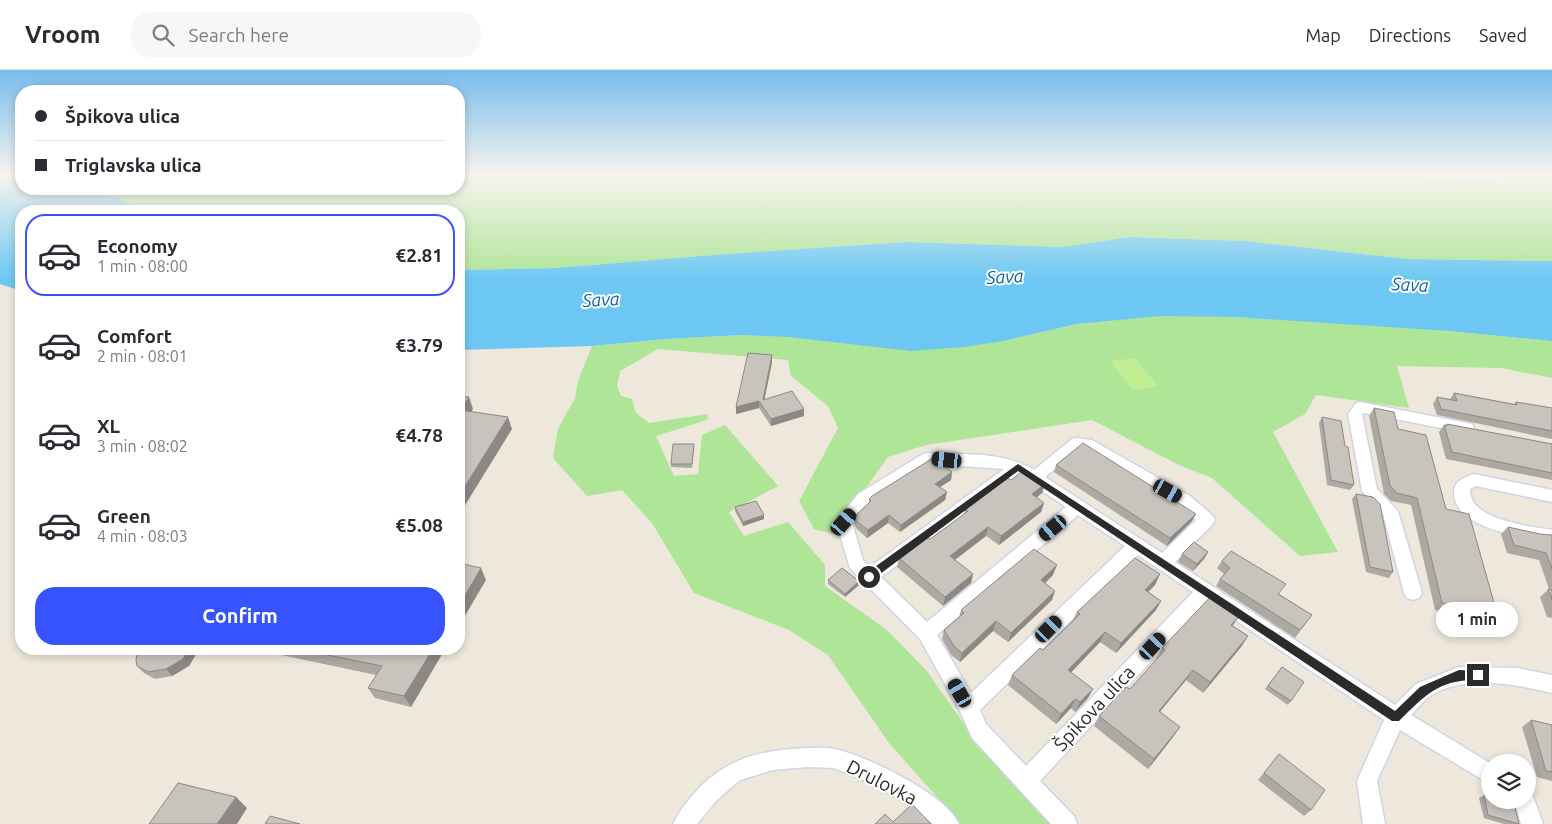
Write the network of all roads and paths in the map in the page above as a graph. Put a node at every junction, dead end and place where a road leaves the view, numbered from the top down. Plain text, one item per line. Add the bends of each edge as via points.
1 (1485, 431) edge
2 (1018, 467) junction
3 (1034, 478) junction
4 (1552, 496) edge
5 (1077, 508) junction
6 (1552, 536) edge
7 (1136, 546) junction
8 (1162, 564) junction
9 (869, 577) junction
10 (1204, 592) junction
11 (1413, 593) dead end
12 (926, 633) junction
13 (1552, 684) edge
14 (968, 708) junction
15 (1396, 717) junction
16 (1481, 769) edge
17 (1025, 782) junction
18 (1528, 809) edge
19 (684, 824) edge
20 (948, 824) edge
21 (1066, 824) edge
22 (1374, 824) edge
23 (1532, 824) edge

1 - 11 street via 1360,407 1355,414 1370,491 1390,511
2 - 3 street
2 - 9 street
2 - 9 street via 928,458 864,498 844,522 856,563
3 - 5 street
3 - 8 street via 1077,443 1087,444 1184,500 1207,520
4 - 6 street via 1474,480 1462,486 1462,497 1471,512 1491,523
5 - 7 street
5 - 12 street
7 - 8 street
7 - 14 street
8 - 10 street
9 - 12 street
10 - 15 street
10 - 17 street, Špikova ulica
12 - 14 street
13 - 15 street via 1518,676 1459,675 1423,690
14 - 17 street via 979,731
15 - 16 street
15 - 22 street via 1367,781
17 - 21 street
18 - 23 street
19 - 20 street, Drulovka via 709,791 741,769 786,758 830,758 873,774 910,793

